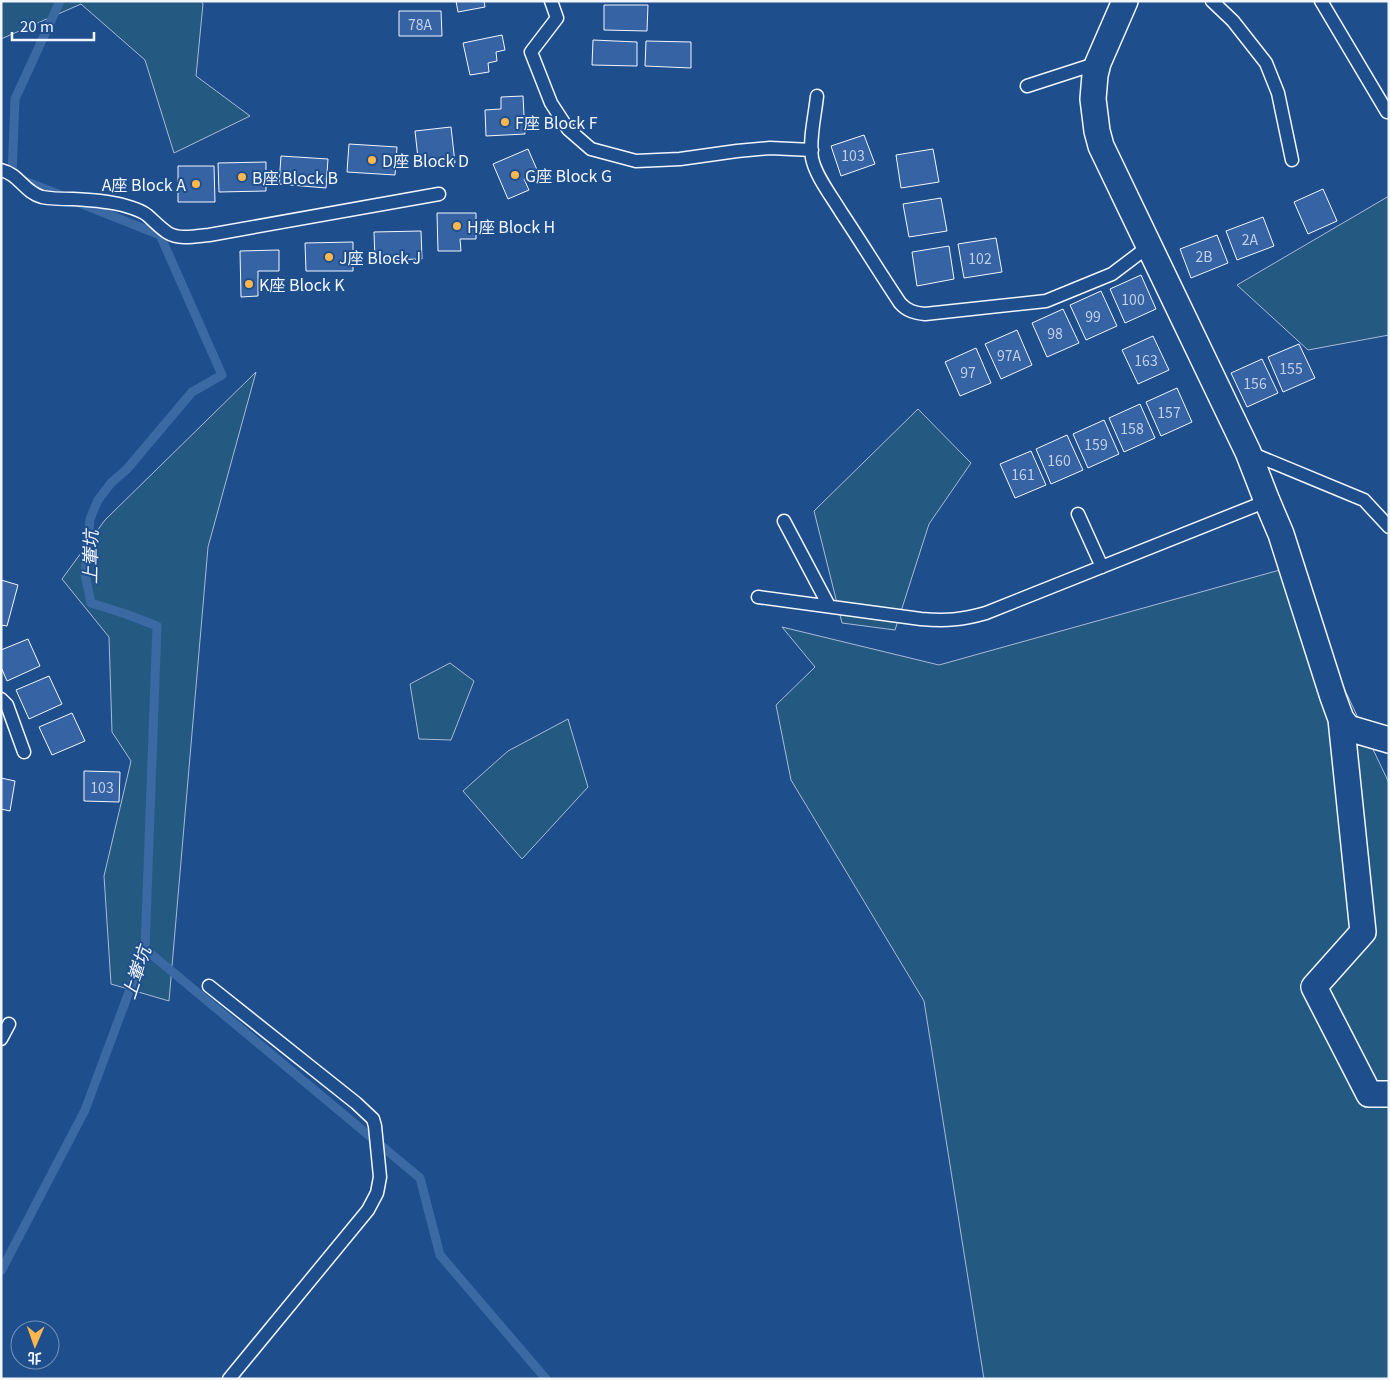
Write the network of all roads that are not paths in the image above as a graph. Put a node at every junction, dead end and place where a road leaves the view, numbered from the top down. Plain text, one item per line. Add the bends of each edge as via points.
1 (551, 1) edge
2 (1125, 1) edge
3 (1212, 1) edge
4 (1321, 1) edge
5 (1098, 63) junction
6 (1027, 86) dead end
7 (817, 96) dead end
8 (1387, 112) dead end
9 (812, 150) junction
10 (1292, 160) dead end
11 (1, 170) edge
12 (439, 194) dead end
13 (1149, 246) junction
14 (1248, 452) junction
15 (1267, 501) junction
16 (1078, 514) dead end
17 (784, 521) dead end
18 (1389, 527) edge
19 (1102, 567) junction
20 (758, 597) dead end
21 (829, 606) junction
22 (1, 699) edge
23 (1342, 719) junction
24 (1389, 740) edge
25 (24, 752) dead end
26 (209, 986) dead end
27 (9, 1024) dead end
28 (1, 1040) edge
29 (1389, 1094) edge
30 (229, 1379) edge

1 - 9 lane via 557,18 531,52 551,103 568,130 591,150 636,161 680,160 770,148
2 - 5 street
3 - 10 lane via 1234,21 1266,63 1278,93
4 - 8 lane
5 - 6 lane
5 - 13 street via 1093,100 1097,131
7 - 9 lane
9 - 13 lane via 812,160 830,194 900,303 917,313 1046,301 1112,274
11 - 12 lane via 42,197 127,206 146,214 168,233 190,237
13 - 14 street
14 - 15 street
14 - 18 lane via 1364,500
15 - 19 lane
15 - 23 street via 1281,534
16 - 19 lane
17 - 21 lane
19 - 21 lane via 969,618 944,621
20 - 21 lane
22 - 25 lane via 7,704
23 - 24 street via 1348,728
23 - 29 street via 1363,932 1314,987 1369,1094
26 - 30 lane via 373,1119 380,1177 377,1194 368,1210
27 - 28 lane

